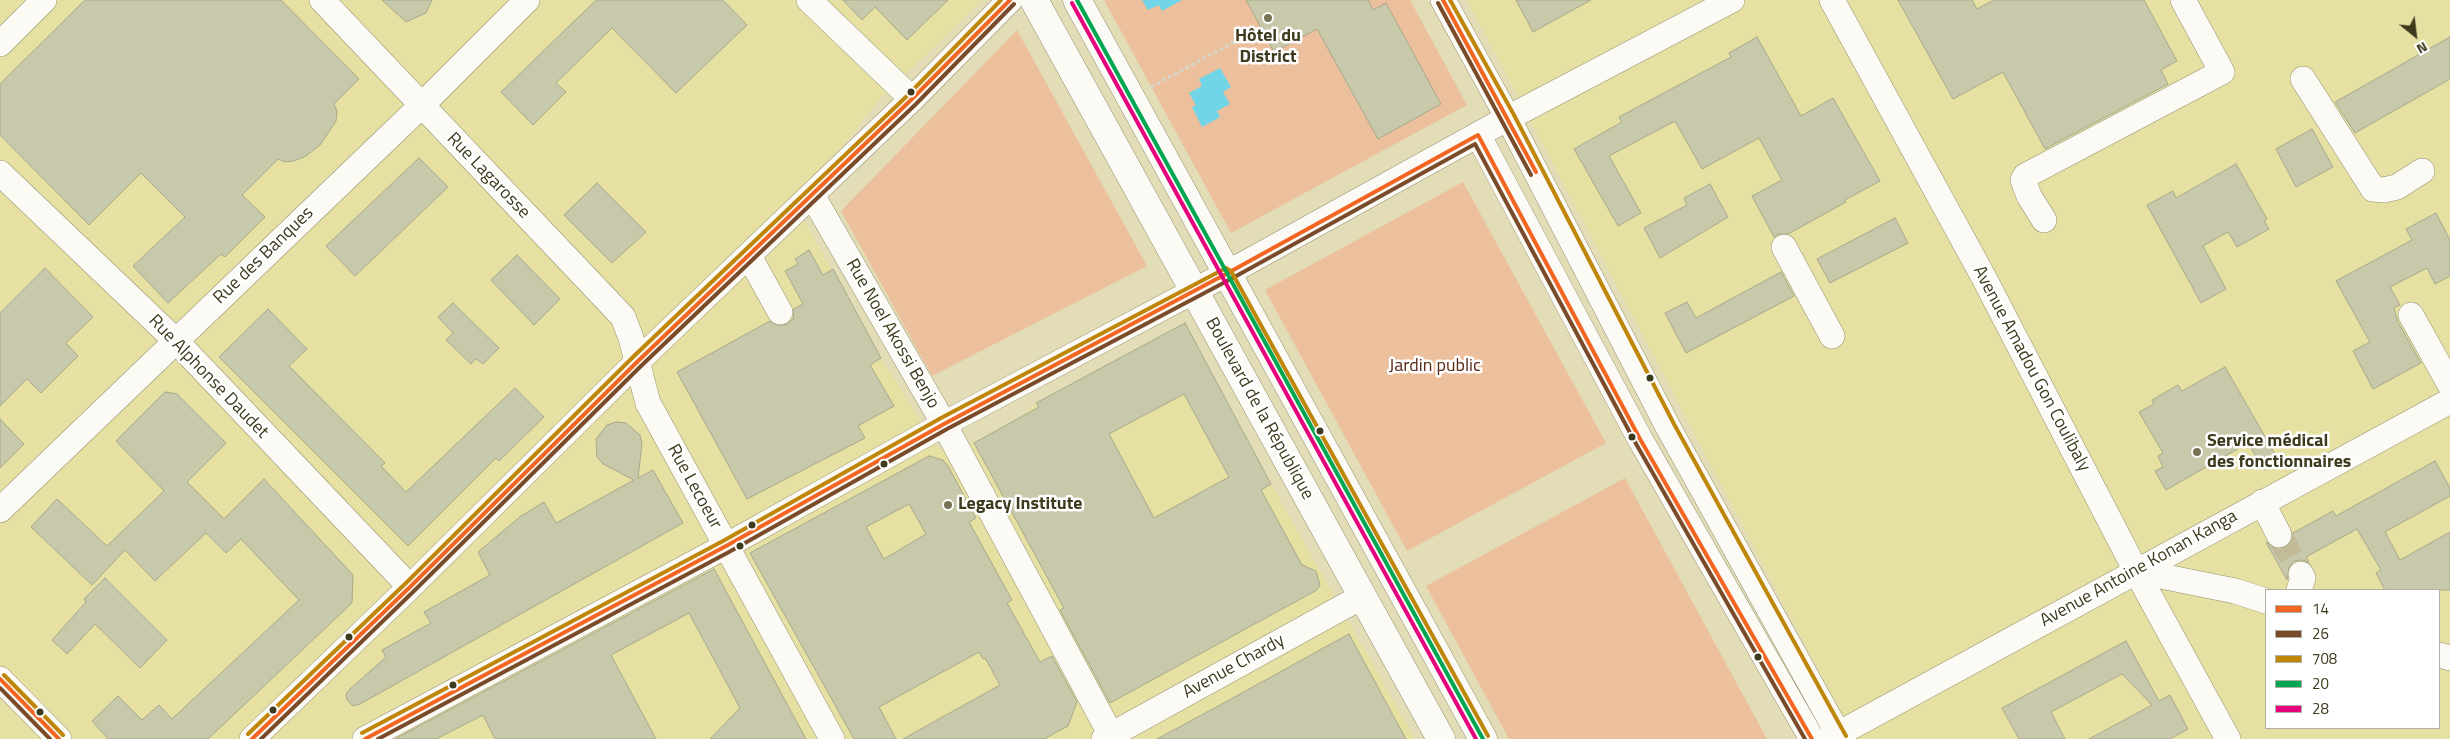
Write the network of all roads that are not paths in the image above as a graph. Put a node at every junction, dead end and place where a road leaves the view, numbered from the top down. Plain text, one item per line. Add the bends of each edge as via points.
1 (44, 0) edge
2 (322, 0) edge
3 (528, 0) edge
4 (809, 0) edge
5 (1010, 0) edge
6 (1034, 0) edge
7 (1077, 0) edge
8 (1443, 0) edge
9 (1732, 0) edge
10 (1832, 0) edge
11 (2182, 0) edge
12 (0, 44) edge
13 (2303, 79) dead end
14 (912, 99) junction
15 (421, 106) junction
16 (1508, 118) junction
17 (1478, 135) junction
18 (2422, 171) dead end
19 (0, 173) edge
20 (812, 195) junction
21 (2044, 220) dead end
22 (1784, 247) dead end
23 (749, 256) junction
24 (1226, 274) junction
25 (1193, 290) junction
26 (780, 312) dead end
27 (2411, 315) dead end
28 (1832, 336) dead end
29 (176, 341) junction
30 (637, 362) junction
31 (2450, 385) edge
32 (2450, 401) edge
33 (944, 424) junction
34 (2262, 502) junction
35 (0, 510) edge
36 (2279, 535) tunnel mouth
37 (726, 546) junction
38 (2136, 571) junction
39 (410, 587) junction
40 (1363, 596) junction
41 (2265, 600) edge
42 (0, 678) edge
43 (260, 736) edge
44 (1836, 737) edge
45 (1109, 738) edge
46 (59, 739) edge
47 (365, 739) edge
48 (832, 739) edge
49 (1441, 739) edge
50 (1483, 739) edge
51 (1812, 739) edge
52 (2228, 739) edge

1 - 12 street
2 - 15 street, Rue Lagarosse
3 - 15 street, Rue des Banques
4 - 14 street
5 - 14 street
6 - 25 main road, Boulevard de la République
7 - 24 main road, Boulevard de la République
8 - 16 street
9 - 16 street
10 - 38 street, Avenue Amadou Gon Coulibaly via 1983,276
11 - 21 street via 2222,72 2025,176 2023,180 2029,196
13 - 18 street via 2373,189 2397,187
14 - 20 street
15 - 29 street, Rue des Banques
15 - 30 street, Rue Lagarosse via 623,317
16 - 17 street
16 - 44 street via 1668,427
17 - 24 street
17 - 51 street via 1641,440
19 - 29 street, Rue Alphonse Daudet
20 - 23 street
20 - 33 street, Rue Noel Akossi Benjo
22 - 28 street
23 - 26 street
23 - 30 street
24 - 25 street
24 - 50 main road, Boulevard de la République
25 - 33 street
25 - 40 main road, Boulevard de la République
27 - 31 street
29 - 35 street, Rue des Banques
29 - 39 street, Rue Alphonse Daudet
30 - 37 street, Rue Lecoeur via 648,403
30 - 39 street
32 - 34 street, Avenue Antoine Konan Kanga
33 - 37 street
33 - 45 street, Rue Noel Akossi Benjo
34 - 36 street
34 - 38 street, Avenue Antoine Konan Kanga
37 - 47 street
37 - 48 street, Rue Lecoeur
38 - 41 street
38 - 44 street, Avenue Antoine Konan Kanga
38 - 52 street, Avenue Amadou Gon Coulibaly
39 - 43 street
40 - 45 street, Avenue Chardy
40 - 49 main road, Boulevard de la République
42 - 46 street

